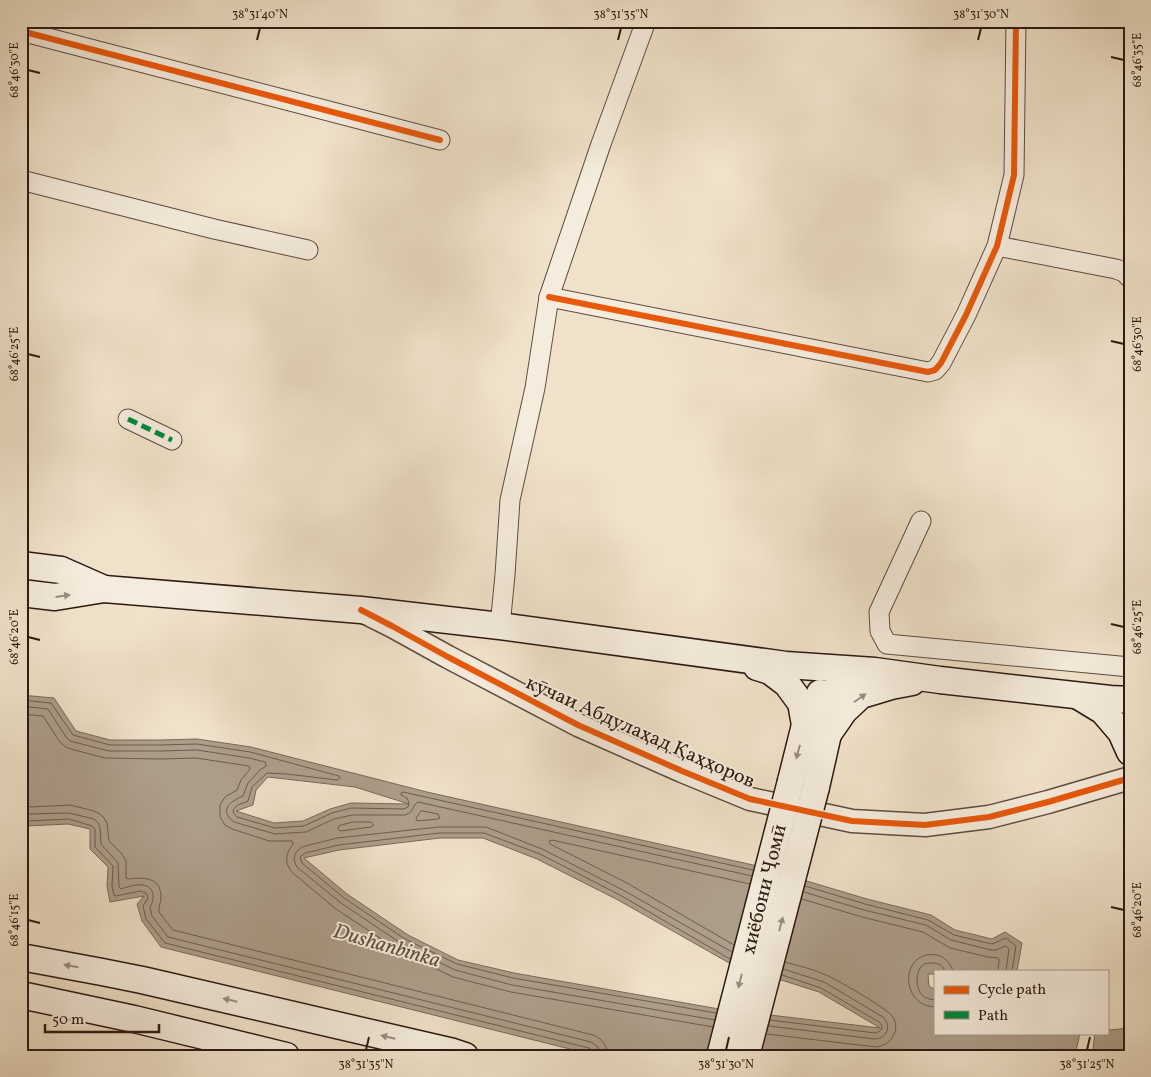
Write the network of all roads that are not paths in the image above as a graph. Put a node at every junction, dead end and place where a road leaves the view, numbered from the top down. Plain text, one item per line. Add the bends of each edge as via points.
1 (646, 21) edge
2 (1016, 21) edge
3 (21, 31) edge
4 (440, 140) dead end
5 (21, 180) edge
6 (997, 246) junction
7 (308, 250) dead end
8 (1130, 278) edge
9 (549, 297) junction
10 (128, 419) dead end
11 (172, 440) dead end
12 (921, 521) dead end
13 (21, 565) edge
14 (104, 589) junction
15 (21, 593) edge
16 (361, 610) junction
17 (500, 626) junction
18 (728, 658) junction
19 (786, 665) junction
20 (1130, 667) edge
21 (875, 671) junction
22 (940, 680) junction
23 (1076, 695) junction
24 (824, 699) junction
25 (1130, 700) edge
26 (816, 730) junction
27 (1130, 752) edge
28 (1130, 778) edge
29 (21, 957) edge
30 (142, 980) junction
31 (21, 995) edge
32 (134, 1019) junction
33 (286, 1056) edge
34 (466, 1056) edge
35 (720, 1056) edge
36 (746, 1056) edge

1 - 9 street
2 - 6 street via 1014,175
3 - 4 street
5 - 7 street
6 - 8 street via 1116,270
6 - 9 street via 941,363 928,372
9 - 17 street via 535,388 510,500
10 - 11 street
12 - 20 street via 879,612 880,631 887,644
13 - 14 main road via 61,570
15 -> 14 main road via 55,597
14 - 16 main road, кӯчаи Абдулаҳад Қаҳҳоров
16 - 17 main road, кӯчаи Абдулаҳад Қаҳҳоров
16 - 28 street, кӯчаи Абдулаҳад Қаҳҳоров via 578,724 750,799 852,821 925,825 989,817
17 - 18 main road, кӯчаи Абдулаҳад Қаҳҳоров
18 - 19 main road, кӯчаи Абдулаҳад Қаҳҳоров
18 - 26 main road via 770,671 788,684
19 - 21 main road, кӯчаи Абдулаҳад Қаҳҳоров
19 - 24 main road via 812,683
21 - 22 main road, кӯчаи Абдулаҳад Қаҳҳоров
21 - 24 main road, хиёбони Ҷомӣ via 854,679
22 - 23 main road, кӯчаи Абдулаҳад Қаҳҳоров
26 -> 22 main road via 861,695 891,686
23 - 25 main road, кӯчаи Абдулаҳад Қаҳҳоров
23 - 27 main road via 1103,712 1121,732
24 - 26 main road, хиёбони Ҷомӣ
26 -> 35 main road, хиёбони Ҷомӣ, bridge via 791,781
36 -> 26 main road, хиёбони Ҷомӣ, bridge via 816,787
30 -> 29 main road
30 - 32 main road via 130,988 126,998 126,1008
34 -> 30 main road
31 - 32 main road
32 - 33 main road

